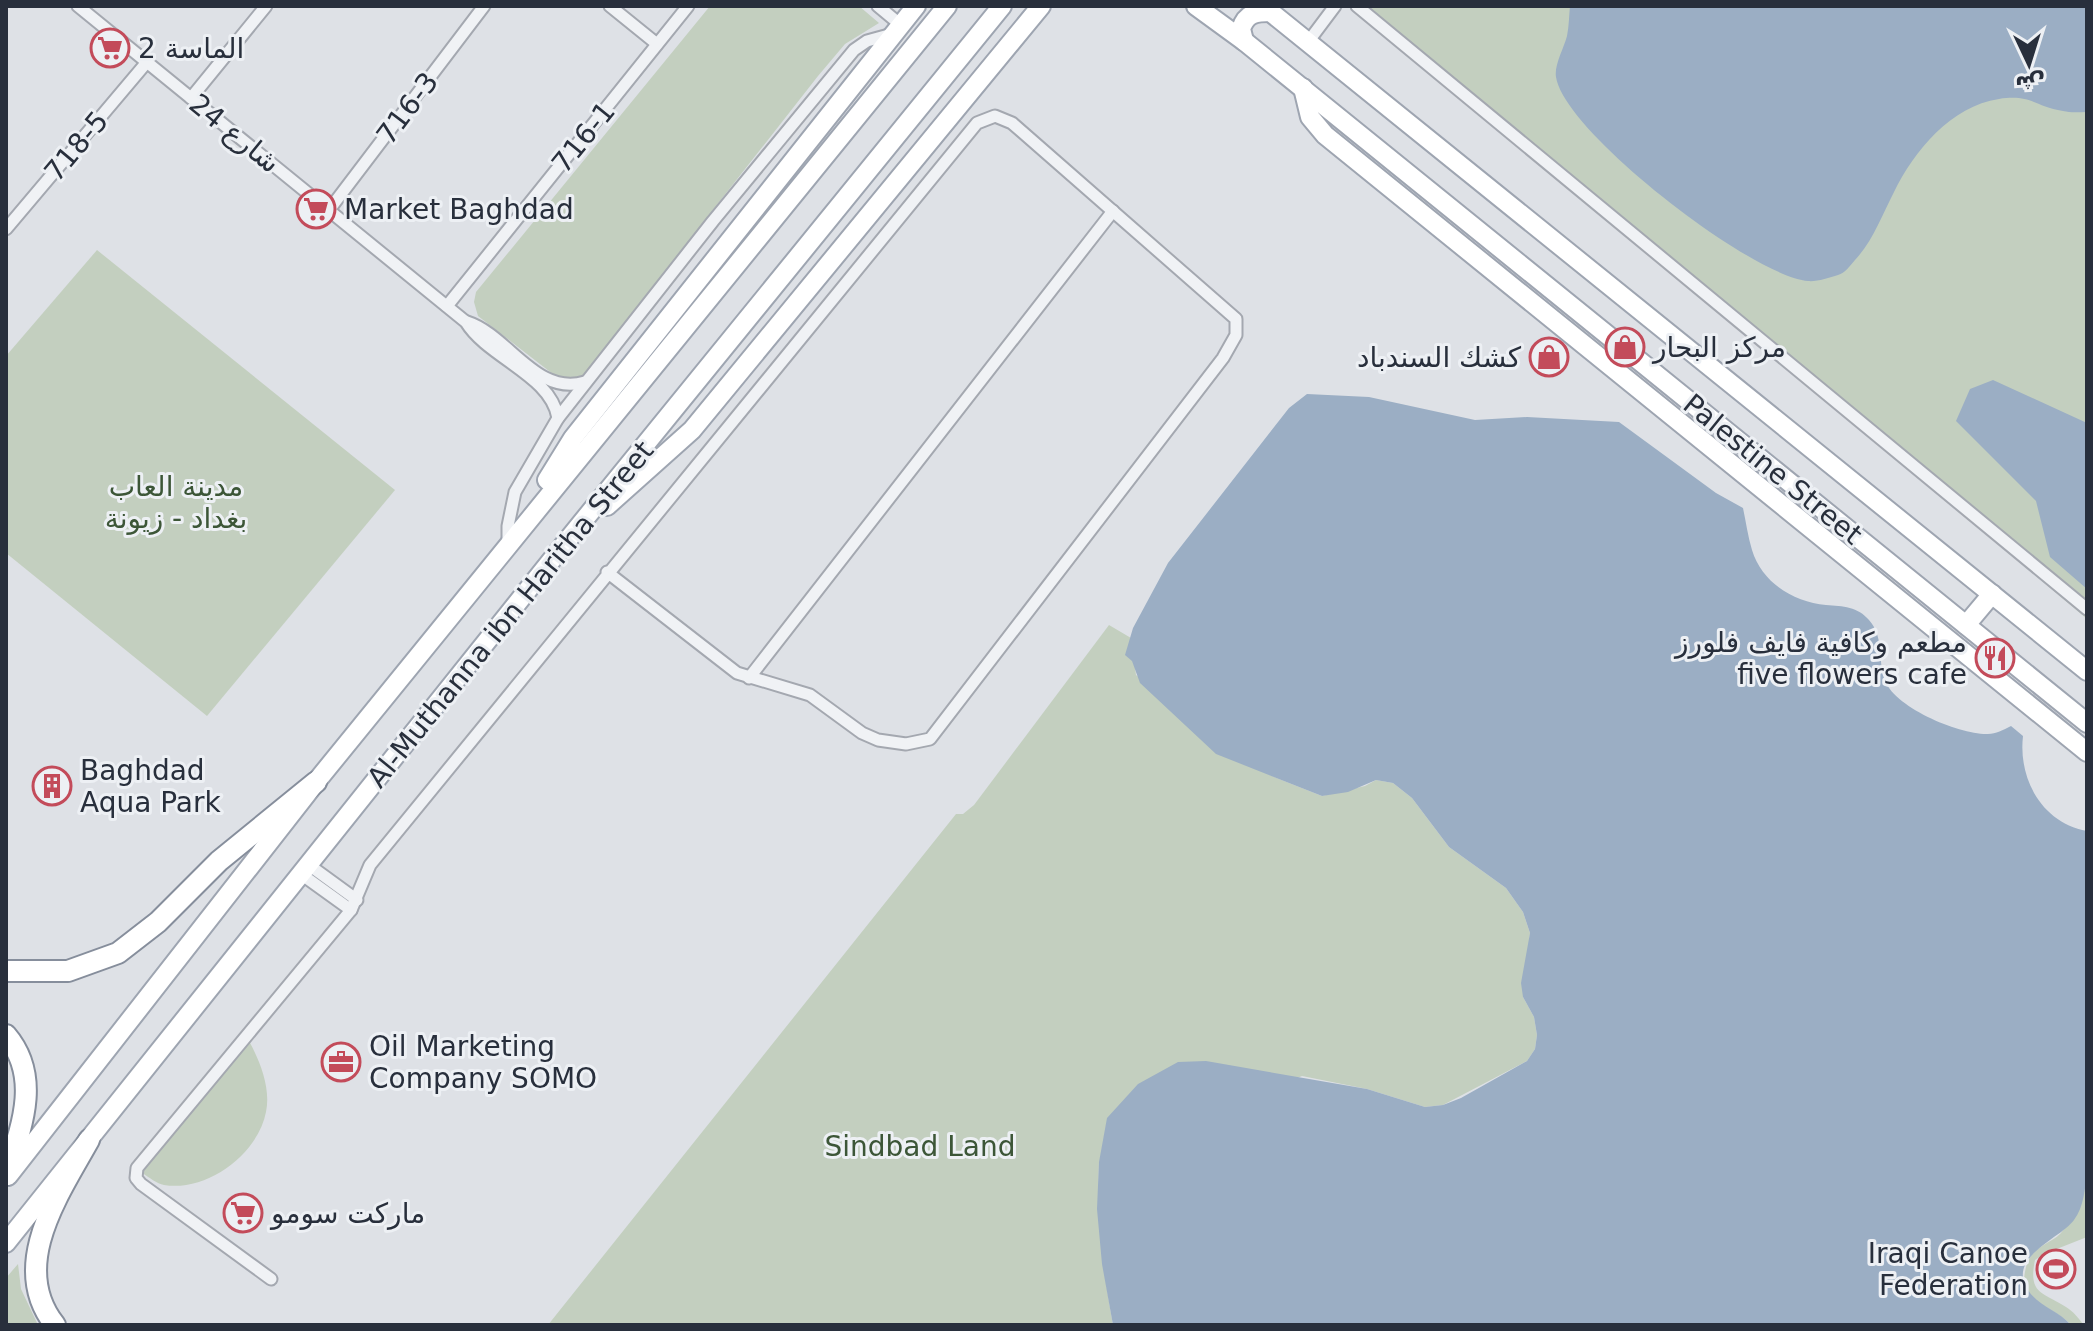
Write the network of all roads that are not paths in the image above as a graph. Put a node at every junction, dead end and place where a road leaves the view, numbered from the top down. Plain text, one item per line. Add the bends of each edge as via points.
1 (78, 6) edge
2 (266, 6) edge
3 (484, 6) edge
4 (610, 6) edge
5 (688, 6) edge
6 (878, 6) edge
7 (916, 6) edge
8 (947, 6) edge
9 (1002, 6) edge
10 (1041, 6) edge
11 (1196, 6) edge
12 (1335, 6) edge
13 (1357, 6) edge
14 (1267, 9) edge
15 (899, 29) junction
16 (1244, 41) junction
17 (1308, 42) junction
18 (657, 44) junction
19 (147, 62) junction
20 (1303, 88) junction
21 (191, 98) junction
22 (329, 210) junction
23 (1113, 211) junction
24 (6, 229) edge
25 (447, 306) junction
26 (466, 322) junction
27 (1569, 333) junction
28 (1614, 340) junction
29 (585, 382) junction
30 (558, 418) junction
31 (566, 542) junction
32 (508, 543) junction
33 (607, 572) junction
34 (1992, 594) junction
35 (2087, 609) edge
36 (1966, 625) junction
37 (2087, 671) edge
38 (749, 678) junction
39 (2087, 723) edge
40 (2087, 752) edge
41 (316, 782) junction
42 (305, 869) junction
43 (354, 905) junction
44 (6, 971) edge
45 (6, 1035) edge
46 (89, 1140) junction
47 (6, 1176) edge
48 (6, 1243) edge
49 (271, 1279) dead end
50 (55, 1325) edge

1 - 19 street, شارع 24
2 - 21 street
3 - 22 street, 716-3
4 - 18 street
5 - 18 street, 716-1
6 - 15 street
7 - 15 main road
8 - 32 main road, Al-Muthanna ibn Haritha Street
9 - 31 main road, Al-Muthanna ibn Haritha Street
10 - 31 main road via 692,430
11 - 16 main road, Palestine Street
12 - 17 street
13 - 35 street
14 - 16 main road via 1248,17 1241,29
14 - 17 main road, Palestine Street
15 - 29 street via 854,50
15 - 32 main road via 573,438
16 - 20 main road, Palestine Street
17 - 34 main road, Palestine Street
18 - 25 street, 716-1
19 - 21 street, شارع 24
19 - 24 street, 718-5
20 - 27 main road via 1310,117 1325,135
20 - 28 main road, Palestine Street
21 - 22 street, شارع 24
22 - 25 street, شارع 24
23 - 33 street via 1012,123 995,116 977,123
23 - 38 street
23 - 38 street via 1236,319 1236,335 930,739 906,744 878,740 810,695
25 - 26 street, شارع 24
26 - 29 street, شارع 24 via 486,331 551,382
26 - 30 street, شارع 24 via 544,390
27 - 28 main road
27 - 40 main road
28 - 36 main road, Palestine Street
29 - 30 street
30 - 32 street via 515,492
31 - 42 main road, Al-Muthanna ibn Haritha Street
32 - 41 main road, Al-Muthanna ibn Haritha Street
33 - 38 street
33 - 43 street via 370,865
34 - 36 main road
34 - 37 main road, Palestine Street
36 - 39 main road, Palestine Street
41 - 44 highway via 118,953 68,971
41 - 47 main road, Al-Muthanna ibn Haritha Street
42 - 43 street
42 - 46 main road, Al-Muthanna ibn Haritha Street
43 - 49 street via 135,1171 141,1184
45 - 47 highway via 25,1075 26,1114
46 - 48 main road, Al-Muthanna ibn Haritha Street
46 - 50 highway via 46,1216 36,1257 39,1292

